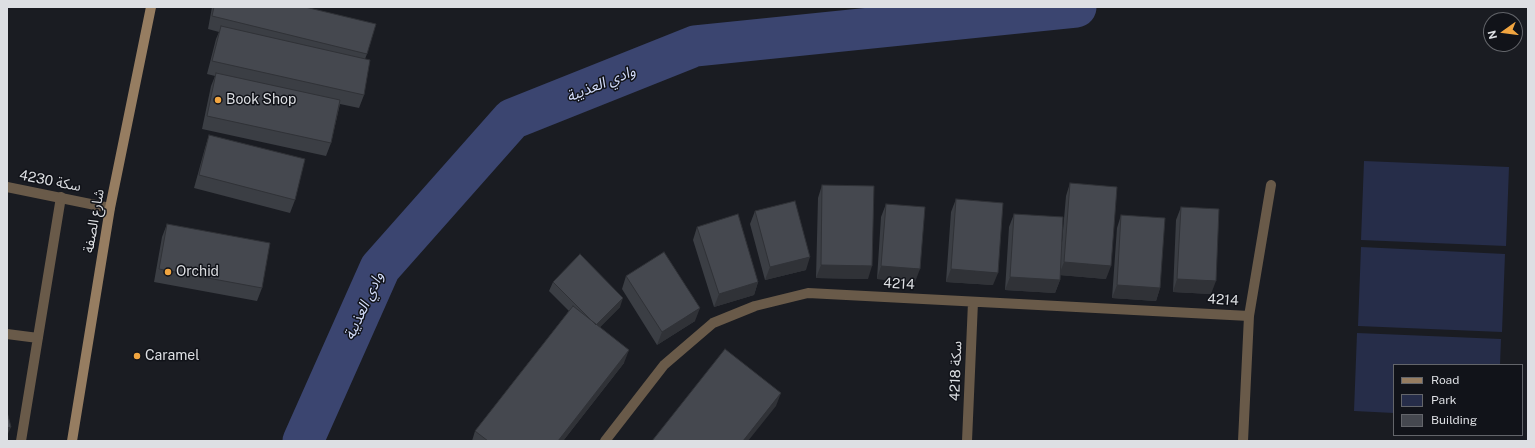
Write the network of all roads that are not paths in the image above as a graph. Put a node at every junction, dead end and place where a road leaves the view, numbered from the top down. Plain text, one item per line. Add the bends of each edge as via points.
1 (151, 7) edge
2 (1271, 185) dead end
3 (7, 187) edge
4 (61, 197) junction
5 (110, 208) junction
6 (973, 302) junction
7 (1249, 316) junction
8 (7, 334) edge
9 (38, 338) junction
10 (21, 441) edge
11 (72, 441) edge
12 (605, 441) edge
13 (967, 441) edge
14 (1243, 441) edge

1 - 5 street, شارع الصفة
2 - 7 street
3 - 4 street, سكة 4230
4 - 5 street, سكة 4230
4 - 9 street
5 - 11 street, شارع الصفة
6 - 7 street, 4214
6 - 12 street, 4214 via 808,293 755,306 713,324 664,365
6 - 13 street, سكة 4218
7 - 14 street
8 - 9 street
9 - 10 street

